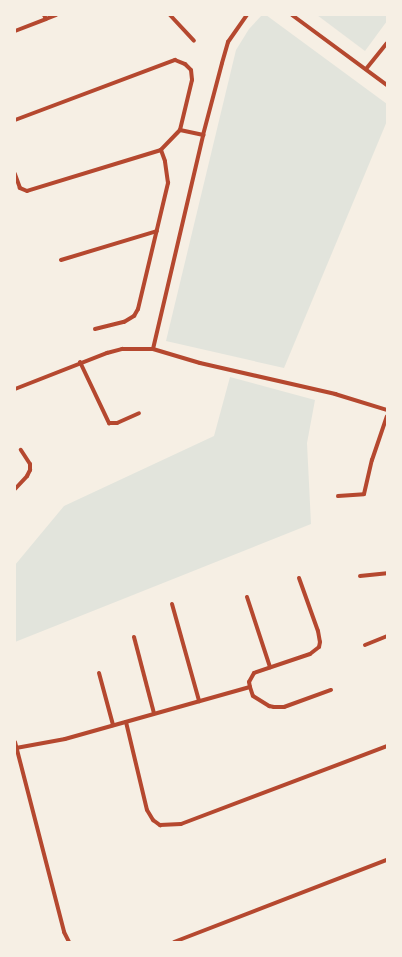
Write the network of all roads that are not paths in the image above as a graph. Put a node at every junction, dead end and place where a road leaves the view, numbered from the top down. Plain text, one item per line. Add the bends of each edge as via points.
1 (56, 15) edge
2 (170, 15) edge
3 (248, 15) edge
4 (292, 15) edge
5 (45, 17) edge
6 (15, 31) edge
7 (194, 41) dead end
8 (387, 43) edge
9 (366, 69) junction
10 (387, 85) edge
11 (15, 120) edge
12 (180, 130) junction
13 (203, 136) junction
14 (161, 150) junction
15 (15, 174) edge
16 (157, 231) junction
17 (61, 260) dead end
18 (95, 329) dead end
19 (153, 349) junction
20 (80, 362) junction
21 (15, 389) edge
22 (387, 410) edge
23 (139, 413) dead end
24 (387, 416) edge
25 (21, 450) dead end
26 (15, 489) edge
27 (338, 496) dead end
28 (387, 573) edge
29 (360, 576) dead end
30 (298, 578) dead end
31 (247, 597) dead end
32 (172, 604) dead end
33 (387, 636) edge
34 (134, 637) dead end
35 (365, 645) dead end
36 (270, 668) junction
37 (99, 673) dead end
38 (250, 687) junction
39 (332, 690) dead end
40 (199, 701) junction
41 (154, 713) junction
42 (126, 722) junction
43 (113, 725) junction
44 (15, 742) edge
45 (387, 746) edge
46 (16, 748) junction
47 (387, 860) edge
48 (69, 942) edge
49 (174, 942) edge

1 - 5 street
2 - 7 street
3 - 13 street via 228,42
4 - 9 street
5 - 6 street
8 - 9 street
9 - 10 street
11 - 12 street via 175,60 191,70 192,80
12 - 13 street
12 - 14 street
13 - 19 street
14 - 15 street via 27,191 20,188
14 - 16 street via 168,183
16 - 17 street
16 - 18 street via 138,309 134,316 124,322
19 - 20 street via 122,349
19 - 22 street via 200,363 335,394
20 - 21 street
20 - 23 street via 109,423 117,423
24 - 27 street via 364,494
25 - 26 street via 30,464 30,470 28,476
28 - 29 street
30 - 36 street via 318,631 319,647 310,654
31 - 36 street
32 - 40 street
33 - 35 street
34 - 41 street
36 - 38 street via 252,675
37 - 43 street
38 - 39 street via 253,696 274,707 284,707
38 - 40 street
40 - 41 street
41 - 42 street
42 - 43 street
42 - 45 street via 147,810 153,820 165,826 181,824
43 - 46 street
44 - 46 street
46 - 48 street via 64,932
47 - 49 street

